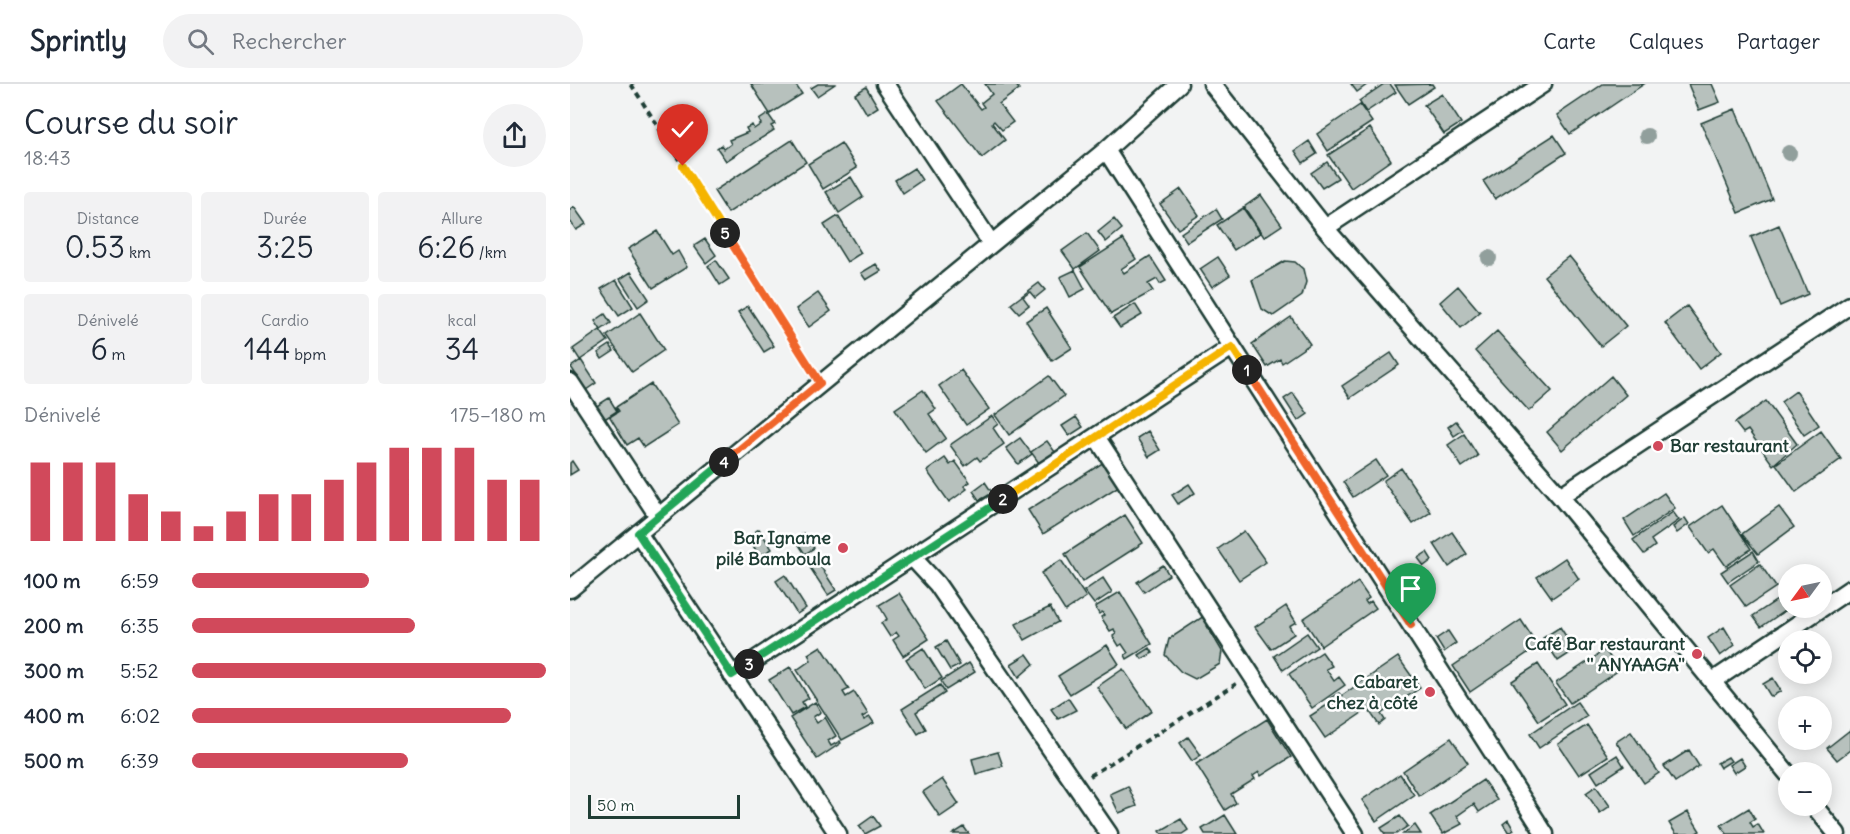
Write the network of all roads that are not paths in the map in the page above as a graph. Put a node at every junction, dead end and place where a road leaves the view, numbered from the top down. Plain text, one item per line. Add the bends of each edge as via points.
1 (885, 84) edge
2 (1179, 84) edge
3 (1212, 84) edge
4 (1543, 84) edge
5 (1106, 150) junction
6 (1325, 228) junction
7 (991, 243) junction
8 (1850, 305) edge
9 (1232, 347) junction
10 (570, 382) edge
11 (1097, 438) junction
12 (1560, 496) junction
13 (658, 516) junction
14 (638, 533) junction
15 (912, 557) junction
16 (570, 589) edge
17 (1850, 589) edge
18 (732, 675) junction
19 (1713, 681) junction
20 (1778, 762) edge
21 (1822, 816) edge
22 (838, 834) edge
23 (1109, 834) edge
24 (1356, 834) edge
25 (1545, 834) edge
26 (1837, 834) edge

1 - 7 street
2 - 5 street
3 - 6 street
4 - 6 street
5 - 7 street
5 - 9 street
6 - 12 street
7 - 13 street
8 - 12 street
9 - 11 street
9 - 25 street
10 - 13 street
11 - 15 street
11 - 24 street
12 - 19 street
13 - 14 street
14 - 16 street
14 - 18 street
15 - 18 street
15 - 23 street via 937,584
17 - 19 street
18 - 22 street
19 - 20 street
21 - 26 street

